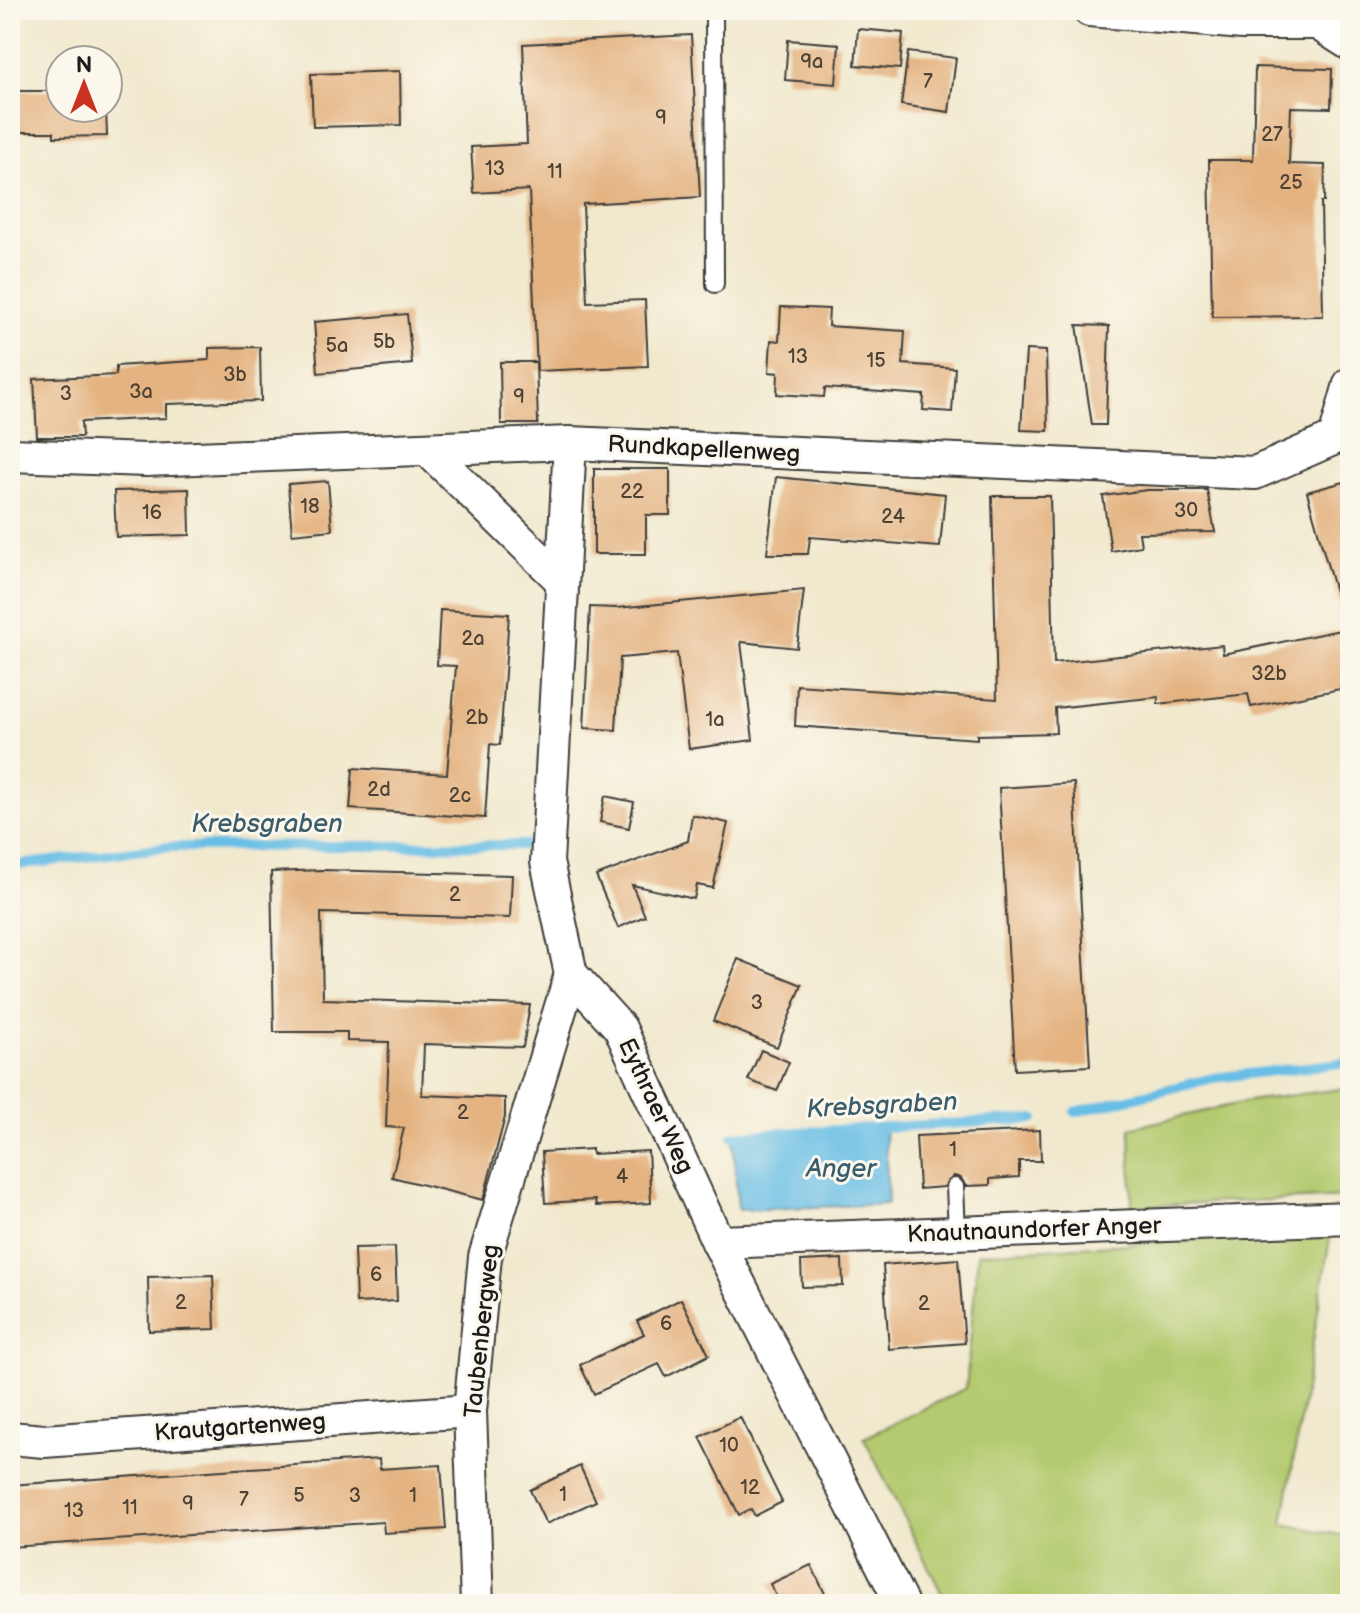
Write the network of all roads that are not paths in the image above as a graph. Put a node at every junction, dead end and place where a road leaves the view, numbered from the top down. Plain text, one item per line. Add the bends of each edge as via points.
1 (714, 10) edge
2 (1089, 10) edge
3 (1350, 43) edge
4 (715, 284) dead end
5 (1350, 384) edge
6 (570, 443) junction
7 (429, 451) junction
8 (10, 455) edge
9 (560, 579) junction
10 (571, 974) junction
11 (955, 1187) dead end
12 (1350, 1218) edge
13 (957, 1232) junction
14 (718, 1242) junction
15 (470, 1411) junction
16 (10, 1438) edge
17 (477, 1604) edge
18 (902, 1604) edge

1 - 4 lane
2 - 3 street via 1243,23 1317,23
5 - 6 street, Rundkapellenweg via 1335,438 1255,473
6 - 7 street, Rundkapellenweg
6 - 9 street
7 - 8 street, Rundkapellenweg via 146,460
7 - 9 street
9 - 10 street via 547,862
10 - 14 street, Eythraer Weg via 620,1028
10 - 15 street, Taubenbergweg via 485,1257
11 - 13 lane
12 - 13 street, Knautnaundorfer Anger
13 - 14 street, Knautnaundorfer Anger
14 - 18 street, Eythraer Weg
15 - 16 street, Krautgartenweg via 44,1441
15 - 17 street, Taubenbergweg

